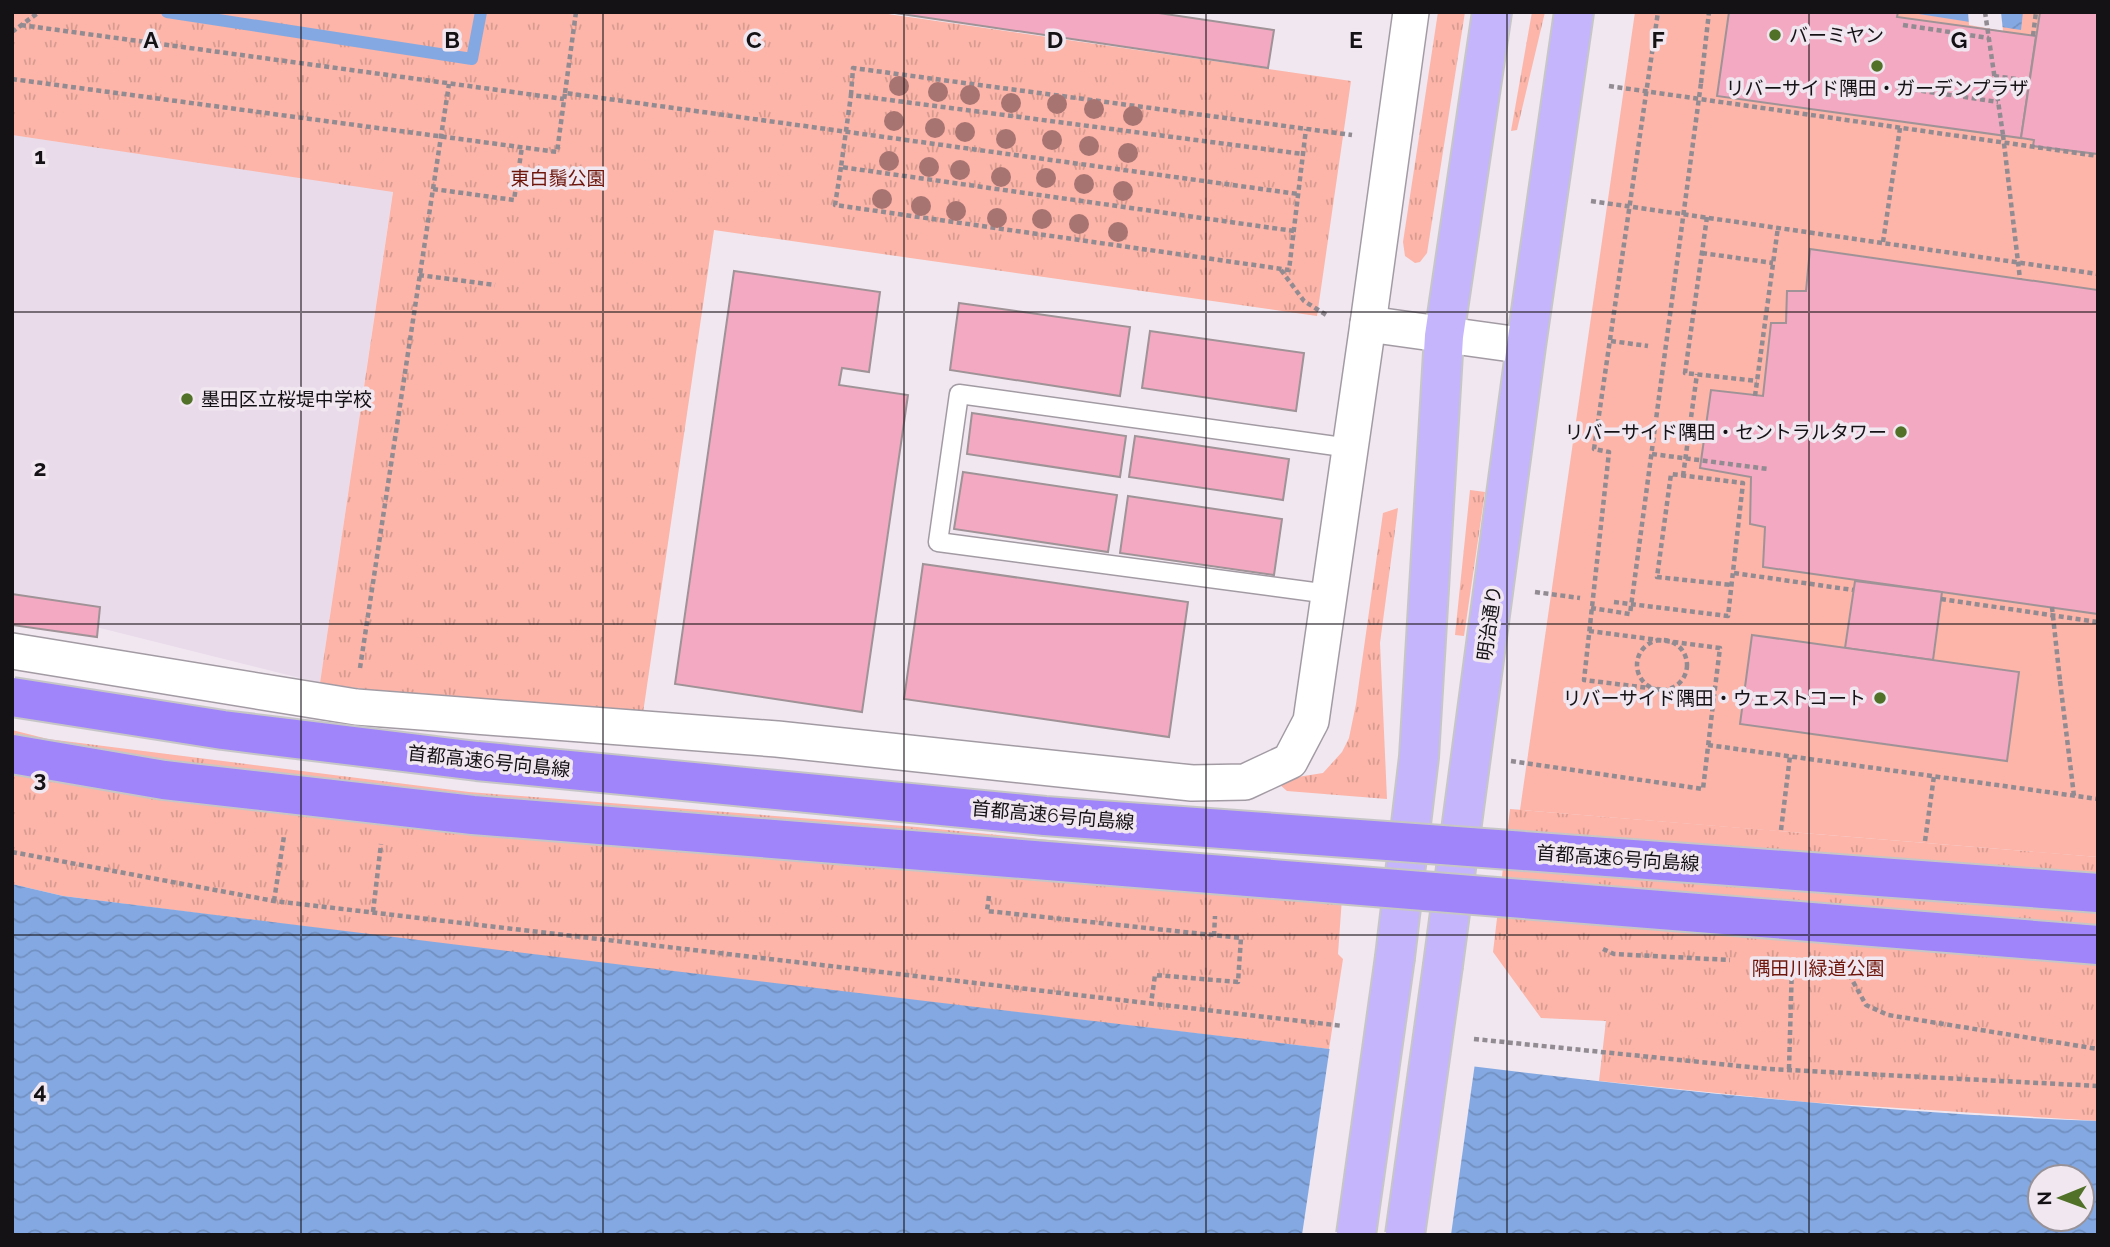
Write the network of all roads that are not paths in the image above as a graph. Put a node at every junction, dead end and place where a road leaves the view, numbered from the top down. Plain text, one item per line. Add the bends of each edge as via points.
1 (1411, 12) edge
2 (1492, 12) edge
3 (1574, 12) edge
4 (1368, 324) junction
5 (1444, 336) junction
6 (1526, 346) junction
7 (1350, 448) junction
8 (1328, 594) junction
9 (12, 651) edge
10 (12, 697) edge
11 (12, 754) edge
12 (2098, 893) edge
13 (2098, 945) edge
14 (1356, 1235) edge
15 (1405, 1235) edge

1 - 4 street
2 - 5 main road
3 - 6 main road, 明治通り
4 - 5 street
4 - 7 street
5 - 6 street
5 - 14 main road, bridge via 1419,757
6 - 15 main road, 明治通り, bridge
7 - 8 street
7 - 8 lane via 958,394 939,542
8 - 9 street via 1311,721 1290,761 1245,782 1192,783 777,739 356,707
10 - 12 highway, 首都高速6号向島線, bridge via 223,730 477,761 1045,816
11 - 13 highway, bridge via 164,780 473,815

